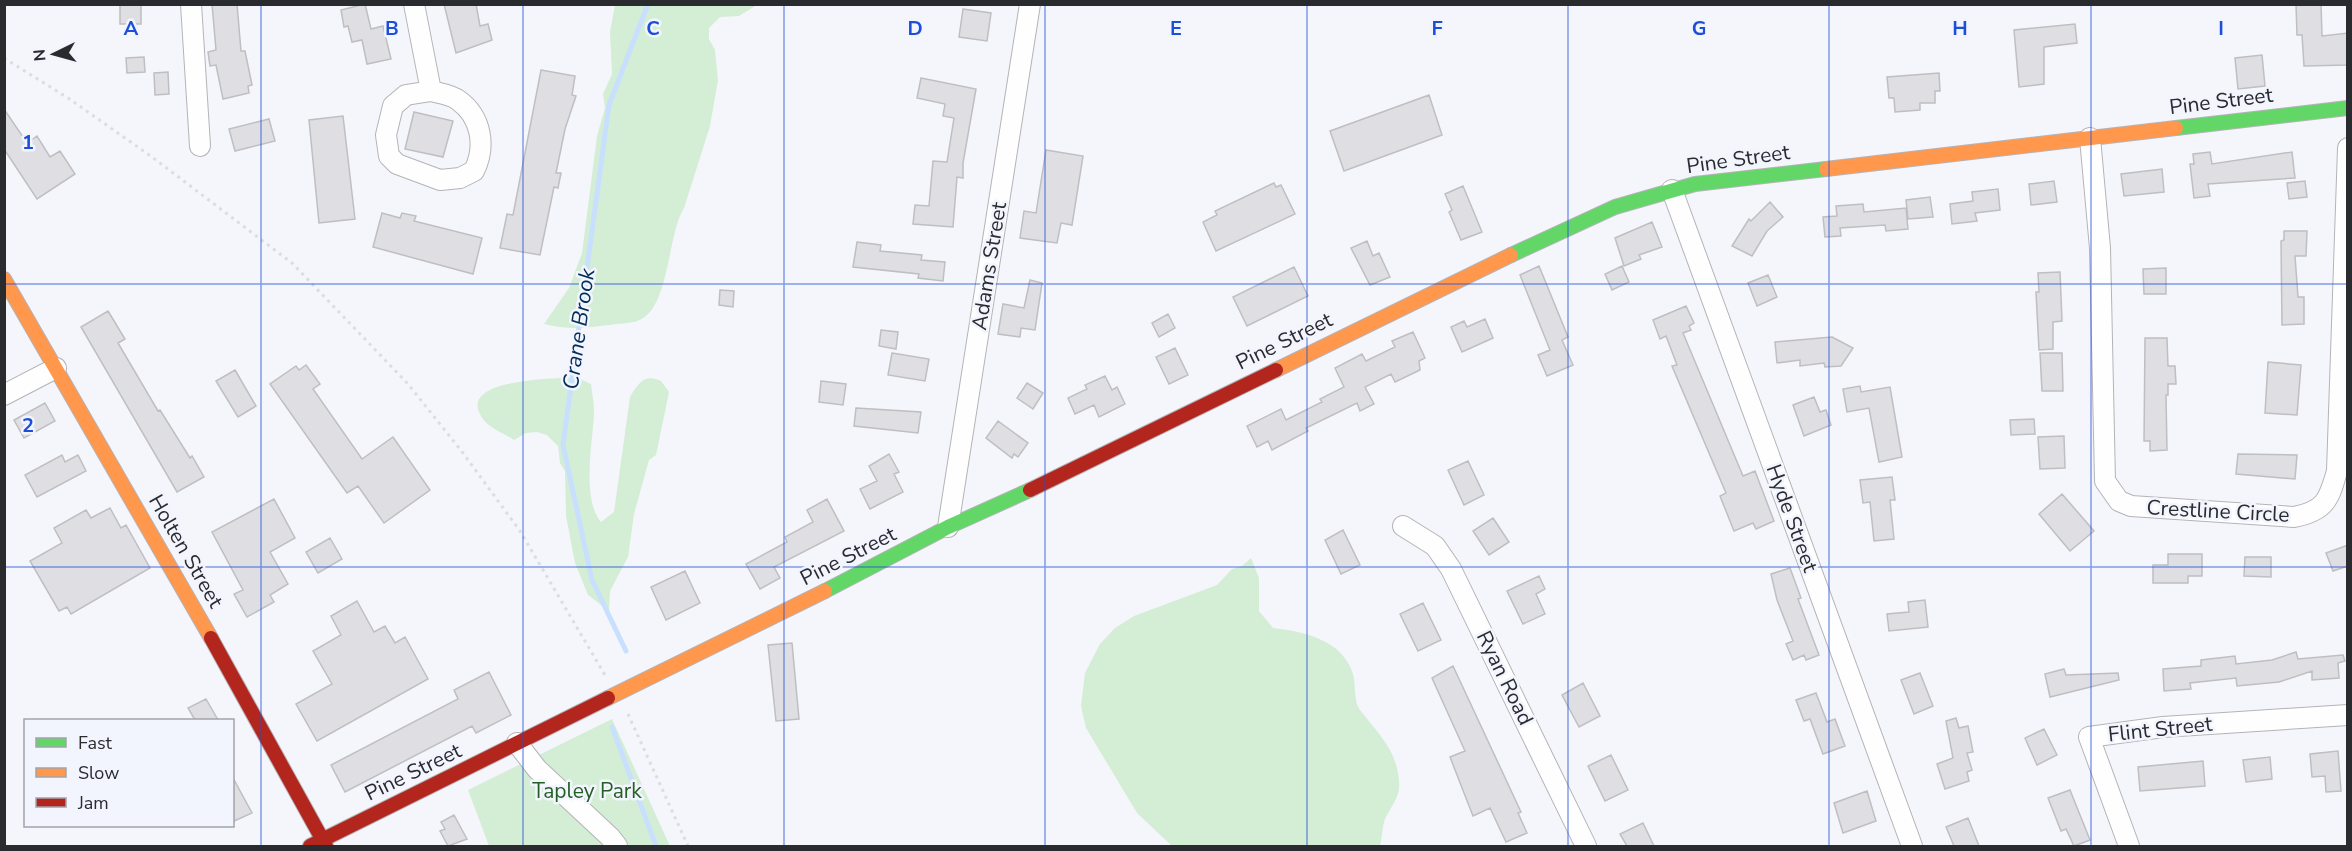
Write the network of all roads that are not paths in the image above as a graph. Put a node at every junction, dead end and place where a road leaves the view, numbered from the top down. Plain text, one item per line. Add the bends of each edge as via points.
1 (191, 4) edge
2 (414, 4) edge
3 (1030, 4) edge
4 (431, 91) junction
5 (2348, 108) edge
6 (2090, 138) junction
7 (200, 146) dead end
8 (2348, 148) edge
9 (1672, 190) junction
10 (4, 279) edge
11 (56, 368) junction
12 (4, 395) edge
13 (1403, 526) dead end
14 (948, 527) junction
15 (2348, 715) edge
16 (517, 743) junction
17 (320, 844) edge
18 (617, 846) edge
19 (1586, 846) edge
20 (1912, 846) edge
21 (2129, 846) edge

1 - 7 street
2 - 4 street
3 - 14 street, Adams Street
4 - 4 street via 406,95 393,106 386,135 389,156 397,164 428,177 460,178 474,171 482,151 476,121 458,99
5 - 6 street, Pine Street
6 - 8 street, Crestline Circle via 2100,248 2105,481 2119,501 2131,507 2294,517 2310,514 2325,504 2337,471
6 - 9 street, Pine Street via 1804,170
9 - 14 street, Pine Street via 1615,207 1569,227
9 - 20 street, Hyde Street
10 - 11 street, Holten Street
11 - 12 street
11 - 17 street, Holten Street via 234,678
13 - 19 street, Ryan Road via 1435,546 1451,569
14 - 16 street, Pine Street
15 - 21 street, Flint Street via 2152,728 2089,737
16 - 17 street, Pine Street
16 - 18 street via 537,769

